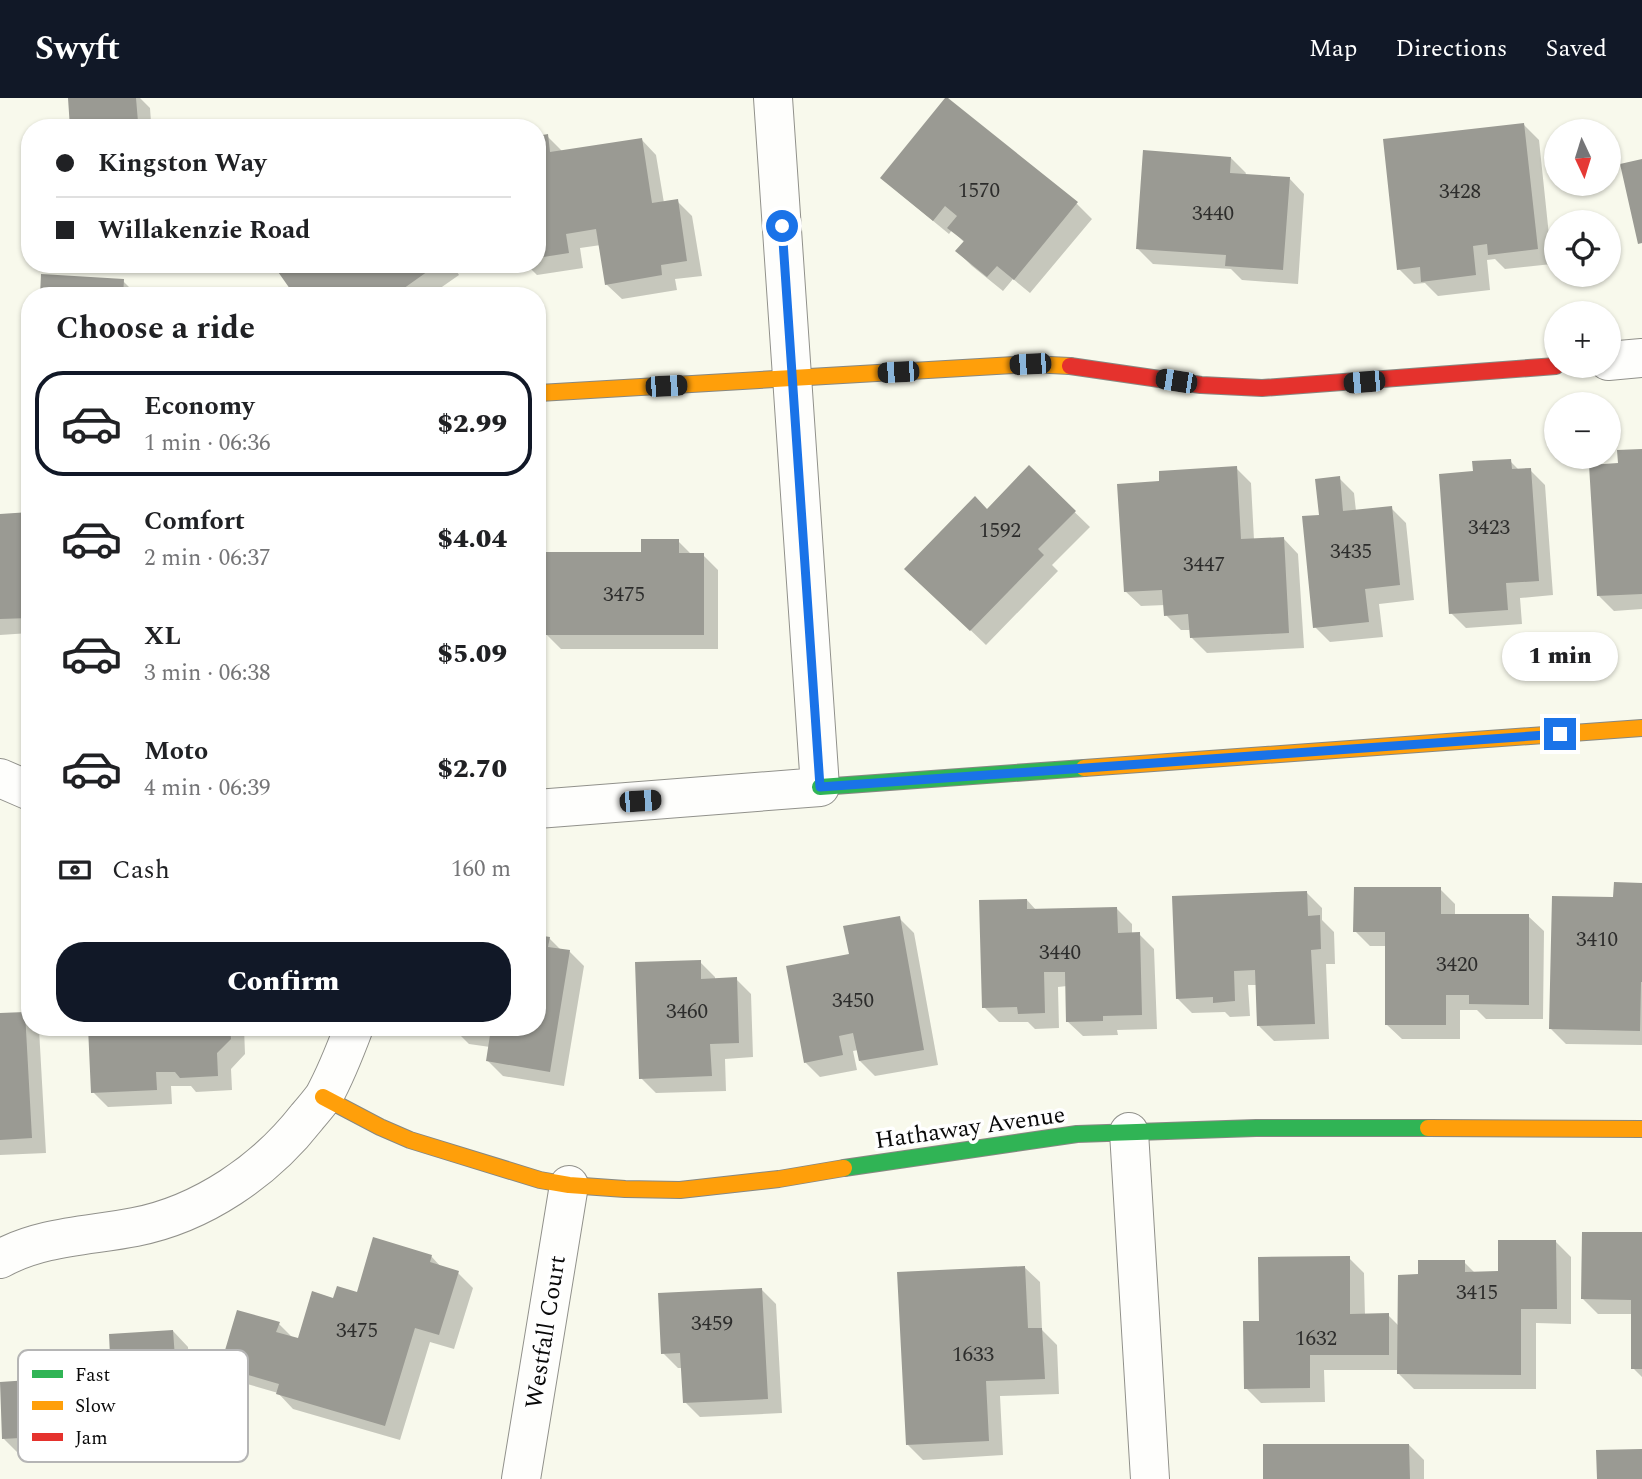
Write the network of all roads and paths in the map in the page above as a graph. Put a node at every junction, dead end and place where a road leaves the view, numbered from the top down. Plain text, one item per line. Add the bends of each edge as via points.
1 (773, 98) edge
2 (1642, 358) edge
3 (1621, 360) edge
4 (1544, 367) edge
5 (793, 379) junction
6 (546, 393) edge
7 (1642, 728) edge
8 (0, 778) edge
9 (21, 787) edge
10 (820, 787) junction
11 (546, 808) edge
12 (351, 1036) edge
13 (323, 1097) junction
14 (1642, 1129) edge
15 (1129, 1132) junction
16 (569, 1185) junction
17 (0, 1259) edge
18 (521, 1479) edge
19 (1150, 1479) edge

1 - 5 street
2 - 3 street
4 - 5 street via 1253,389 1054,364
5 - 6 street
5 - 10 street
7 - 10 street
8 - 9 street
10 - 11 street
12 - 13 street
13 - 16 street, Hathaway Avenue via 410,1140
13 - 17 street via 268,1159 208,1201 172,1217 51,1239
14 - 15 street, Hathaway Avenue
15 - 16 street, Hathaway Avenue via 1077,1134 680,1190
15 - 19 street
16 - 18 street, Westfall Court

